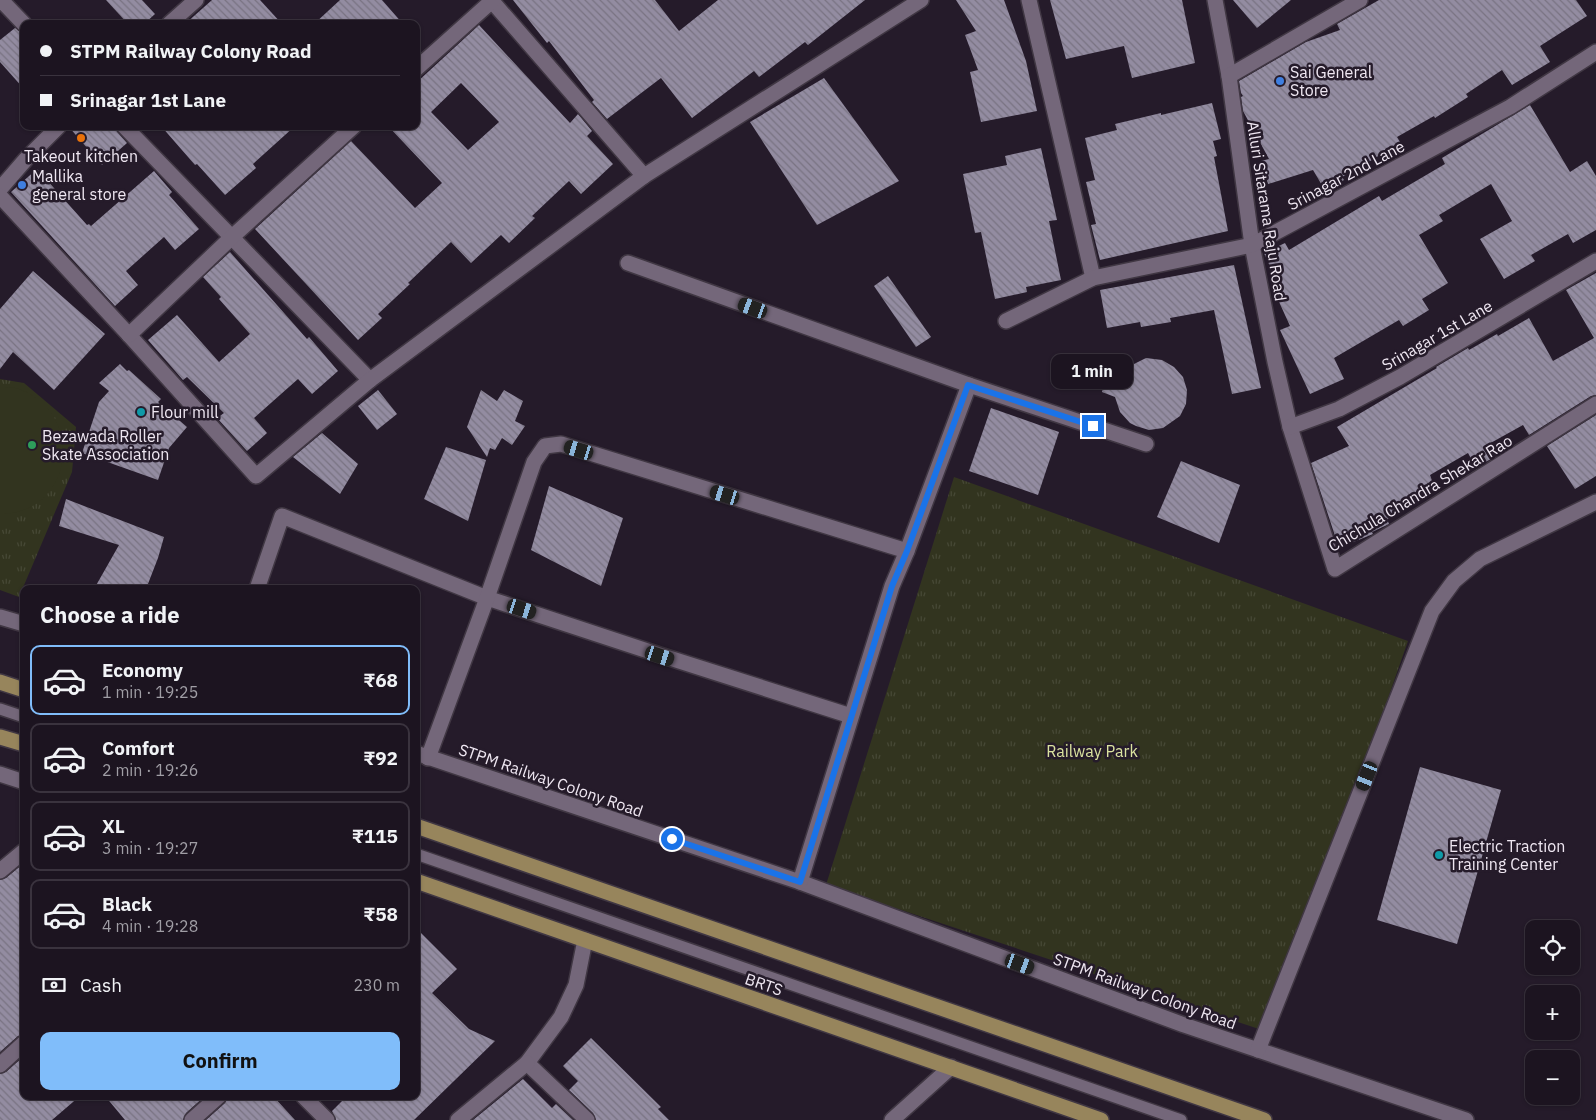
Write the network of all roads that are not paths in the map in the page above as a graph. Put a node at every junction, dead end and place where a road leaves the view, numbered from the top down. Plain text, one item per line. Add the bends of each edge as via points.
1 (1, 0) edge
2 (196, 0) edge
3 (492, 0) edge
4 (921, 0) edge
5 (1029, 0) edge
6 (1215, 0) edge
7 (1360, 0) edge
8 (20, 20) edge
9 (174, 20) edge
10 (1596, 52) edge
11 (420, 65) edge
12 (1229, 76) junction
13 (55, 130) edge
14 (128, 130) edge
15 (350, 130) edge
16 (644, 176) junction
17 (0, 188) edge
18 (0, 196) edge
19 (232, 237) junction
20 (1252, 245) junction
21 (1596, 261) edge
22 (628, 263) dead end
23 (1093, 278) junction
24 (1006, 320) dead end
25 (129, 335) junction
26 (370, 380) junction
27 (968, 385) junction
28 (1596, 404) edge
29 (1290, 427) junction
30 (1146, 444) dead end
31 (1596, 502) edge
32 (907, 551) junction
33 (258, 585) edge
34 (487, 598) junction
35 (0, 617) edge
36 (20, 623) edge
37 (0, 682) edge
38 (20, 689) edge
39 (0, 709) edge
40 (20, 716) edge
41 (851, 716) junction
42 (0, 737) edge
43 (20, 743) edge
44 (422, 755) edge
45 (0, 774) edge
46 (20, 781) edge
47 (420, 827) edge
48 (20, 854) edge
49 (420, 855) edge
50 (0, 871) edge
51 (420, 882) edge
52 (800, 882) junction
53 (585, 940) junction
54 (20, 1048) edge
55 (1258, 1050) junction
56 (527, 1063) junction
57 (0, 1065) edge
58 (951, 1068) junction
59 (215, 1100) edge
60 (307, 1100) edge
61 (192, 1120) edge
62 (326, 1120) edge
63 (458, 1120) edge
64 (586, 1120) edge
65 (892, 1120) edge
66 (1101, 1120) edge
67 (1181, 1120) edge
68 (1264, 1120) edge
69 (1466, 1120) edge

1 - 8 street
2 - 9 street
3 - 11 street
3 - 16 street
4 - 16 street
5 - 23 street
6 - 12 street, Alluri Sitarama Raju Road
7 - 12 street
10 - 20 street, Srinagar 2nd Lane via 1510,107
12 - 20 street, Alluri Sitarama Raju Road
13 - 17 street
14 - 19 street
15 - 19 street
16 - 26 street
18 - 25 street
19 - 25 street
19 - 26 street
20 - 23 street, Srinagar 2nd Lane
20 - 29 street, Alluri Sitarama Raju Road
21 - 29 street, Srinagar 1st Lane via 1400,377 1339,409
22 - 27 street
23 - 24 street
25 - 26 street via 256,476
27 - 30 street
27 - 32 street
28 - 29 street, Chichula Chandra Shekar Rao via 1335,569
31 - 55 street via 1480,559 1454,581 1432,611
32 - 34 street via 561,444 545,446 534,462
32 - 41 street via 892,586
33 - 34 street via 282,516
34 - 41 street
34 - 44 street
35 - 36 street
37 - 38 main road
39 - 40 lane
41 - 52 street
42 - 43 main road
44 - 52 street, STPM Railway Colony Road
45 - 46 street
47 - 68 main road
48 - 50 street
49 - 67 lane
51 - 53 main road, BRTS
52 - 55 street, STPM Railway Colony Road
53 - 56 street via 576,985 561,1017
53 - 58 main road, BRTS
54 - 57 street
55 - 69 street, STPM Railway Colony Road
56 - 63 street
56 - 64 street
58 - 65 street
58 - 66 main road, BRTS
59 - 61 street
60 - 62 street

